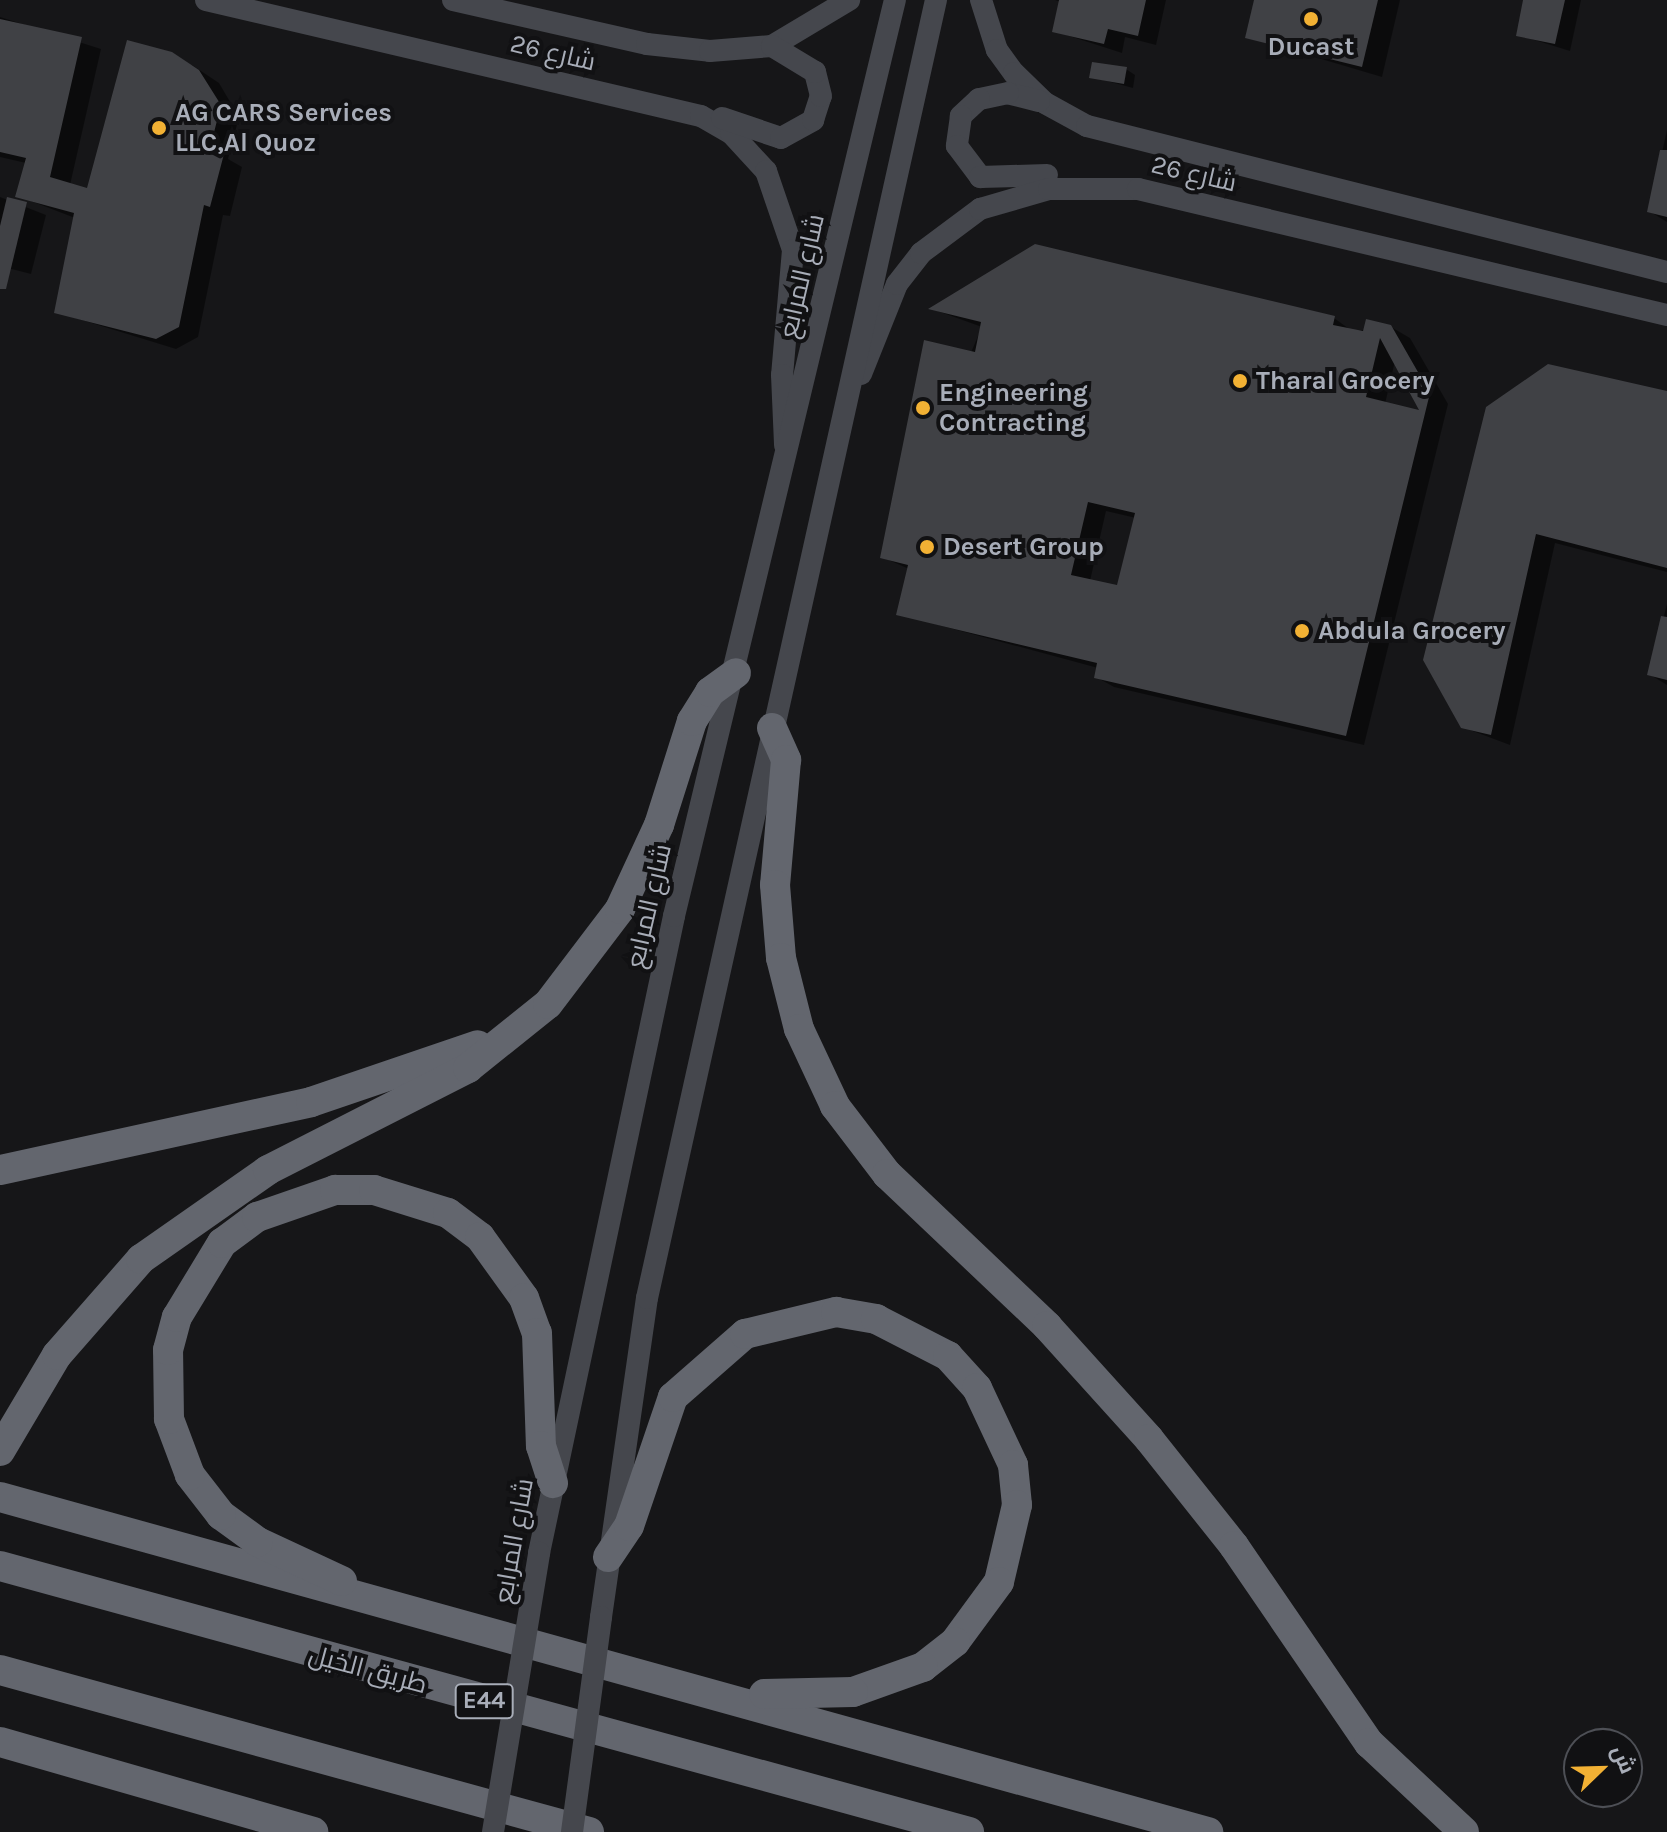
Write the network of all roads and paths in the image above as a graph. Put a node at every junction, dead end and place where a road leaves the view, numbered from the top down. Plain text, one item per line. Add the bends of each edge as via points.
1 (206, 0) edge
2 (453, 0) edge
3 (849, 0) edge
4 (895, 0) edge
5 (936, 0) edge
6 (981, 0) edge
7 (772, 46) junction
8 (1045, 103) junction
9 (701, 116) junction
10 (1138, 189) junction
11 (1667, 272) edge
12 (1667, 315) edge
13 (835, 439) junction
14 (787, 462) junction
15 (736, 673) junction
16 (772, 728) junction
17 (518, 1031) junction
18 (0, 1170) edge
19 (0, 1451) edge
20 (553, 1483) junction
21 (0, 1497) edge
22 (608, 1557) junction
23 (0, 1566) edge
24 (363, 1602) junction
25 (0, 1670) edge
26 (727, 1694) junction
27 (0, 1742) edge
28 (313, 1832) edge
29 (493, 1832) edge
30 (572, 1832) edge
31 (589, 1832) edge
32 (969, 1832) edge
33 (1208, 1832) edge
34 (1464, 1832) edge

1 - 9 main road, شارع 26
2 - 7 main road, شارع 26 via 678,49
3 - 7 main road, شارع 26
4 - 14 main road, شارع المرابع
5 - 13 main road
6 - 8 main road, شارع 26 via 997,50
7 - 9 main road via 807,62 820,84 818,109 804,129 781,138
8 - 10 main road via 1008,93 967,107 956,135 965,165 995,179 1085,175
8 - 11 main road, شارع 26 via 1087,126 1163,150
9 - 14 main road, شارع 26 via 755,157 788,223 794,278 781,410
10 - 12 main road, شارع 26
10 - 13 main road, شارع 26 via 1025,193 939,236 897,284
13 - 16 main road
14 - 15 main road, شارع المرابع
15 - 17 highway via 710,692 692,721 659,825 620,909 575,975
15 - 20 main road, شارع المرابع via 674,916
16 - 22 main road via 647,1298
16 - 34 highway via 786,760 775,885 781,958 799,1029 835,1106 887,1174 1047,1326 1149,1439 1234,1546 1369,1743
17 - 18 highway via 311,1102
17 - 19 highway via 447,1080 235,1190 141,1259 57,1355
20 - 24 highway via 541,1446 537,1333 524,1298 480,1237 424,1203 374,1190 335,1190 257,1217 222,1243 177,1317 167,1362 169,1419 190,1475 221,1515 258,1542 331,1574
20 - 29 main road, شارع المرابع, bridge
21 - 24 highway
22 - 26 highway via 629,1526 673,1397 745,1334 805,1314 876,1319 948,1356 977,1388 1013,1465 1017,1505 1003,1569 978,1616 923,1667 889,1682 853,1692
22 - 30 main road, bridge
23 - 32 highway, طريق الخيل / E44
24 - 26 highway
25 - 31 highway
26 - 33 highway
27 - 28 highway

